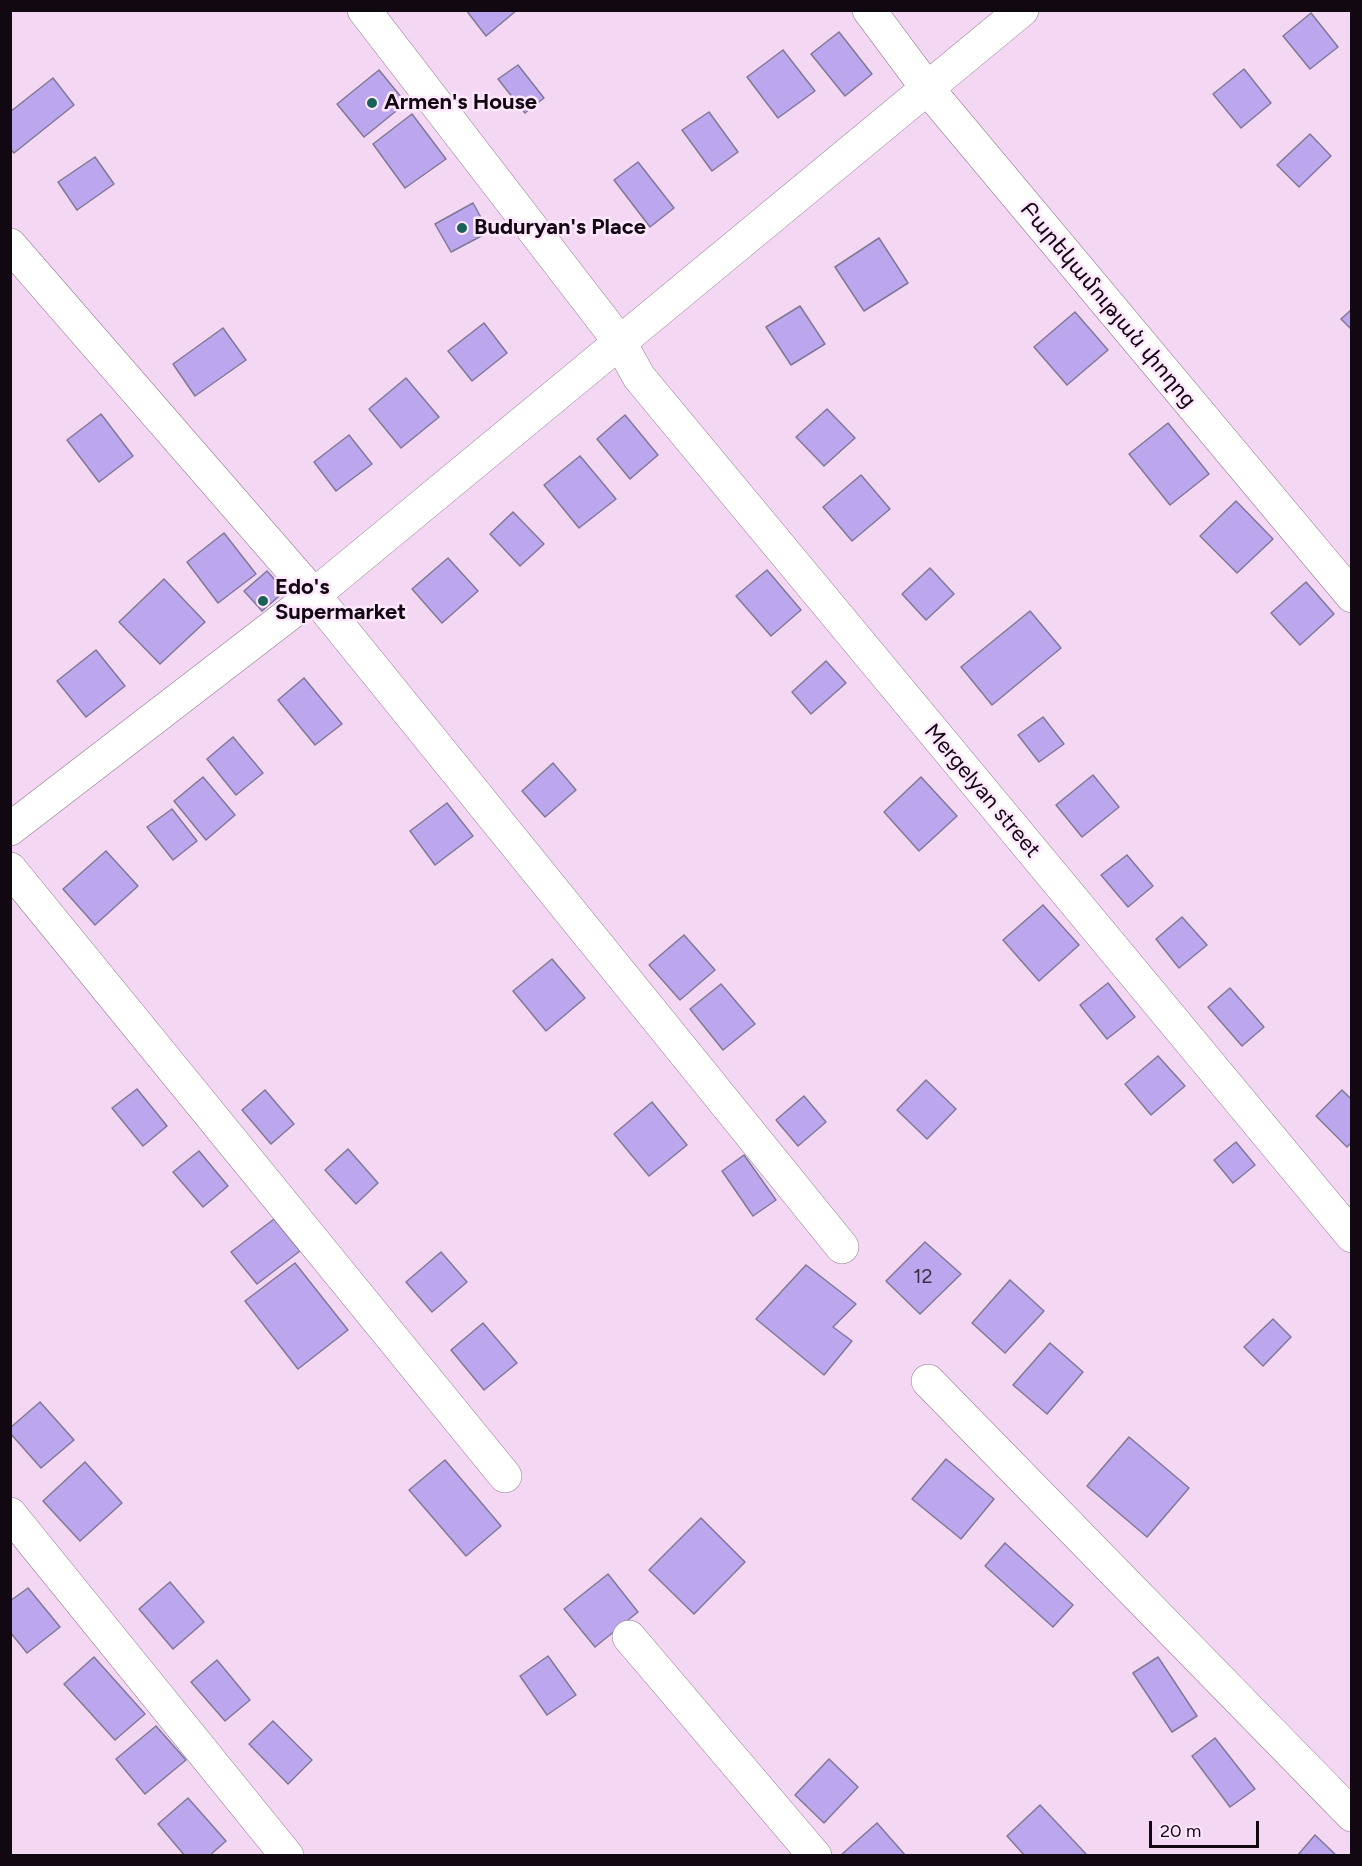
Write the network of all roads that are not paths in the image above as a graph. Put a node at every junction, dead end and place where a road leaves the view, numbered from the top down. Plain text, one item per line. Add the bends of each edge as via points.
1 (364, 10) edge
2 (869, 10) edge
3 (1022, 10) edge
4 (927, 88) junction
5 (10, 245) edge
6 (619, 341) junction
7 (314, 595) junction
8 (1352, 596) edge
9 (10, 829) edge
10 (10, 869) edge
11 (1352, 1236) edge
12 (842, 1247) dead end
13 (928, 1381) dead end
14 (505, 1476) dead end
15 (10, 1514) edge
16 (629, 1637) dead end
17 (1352, 1815) edge
18 (287, 1856) edge
19 (815, 1856) edge

1 - 6 street, Mergelyan street
2 - 4 street, Բարեկամության փողոց
3 - 4 street
4 - 6 street
4 - 8 street, Բարեկամության փողոց
5 - 7 street
6 - 7 street
6 - 11 street, Mergelyan street via 639,377
7 - 9 street
7 - 12 street
10 - 14 street
13 - 17 street
15 - 18 street
16 - 19 street

